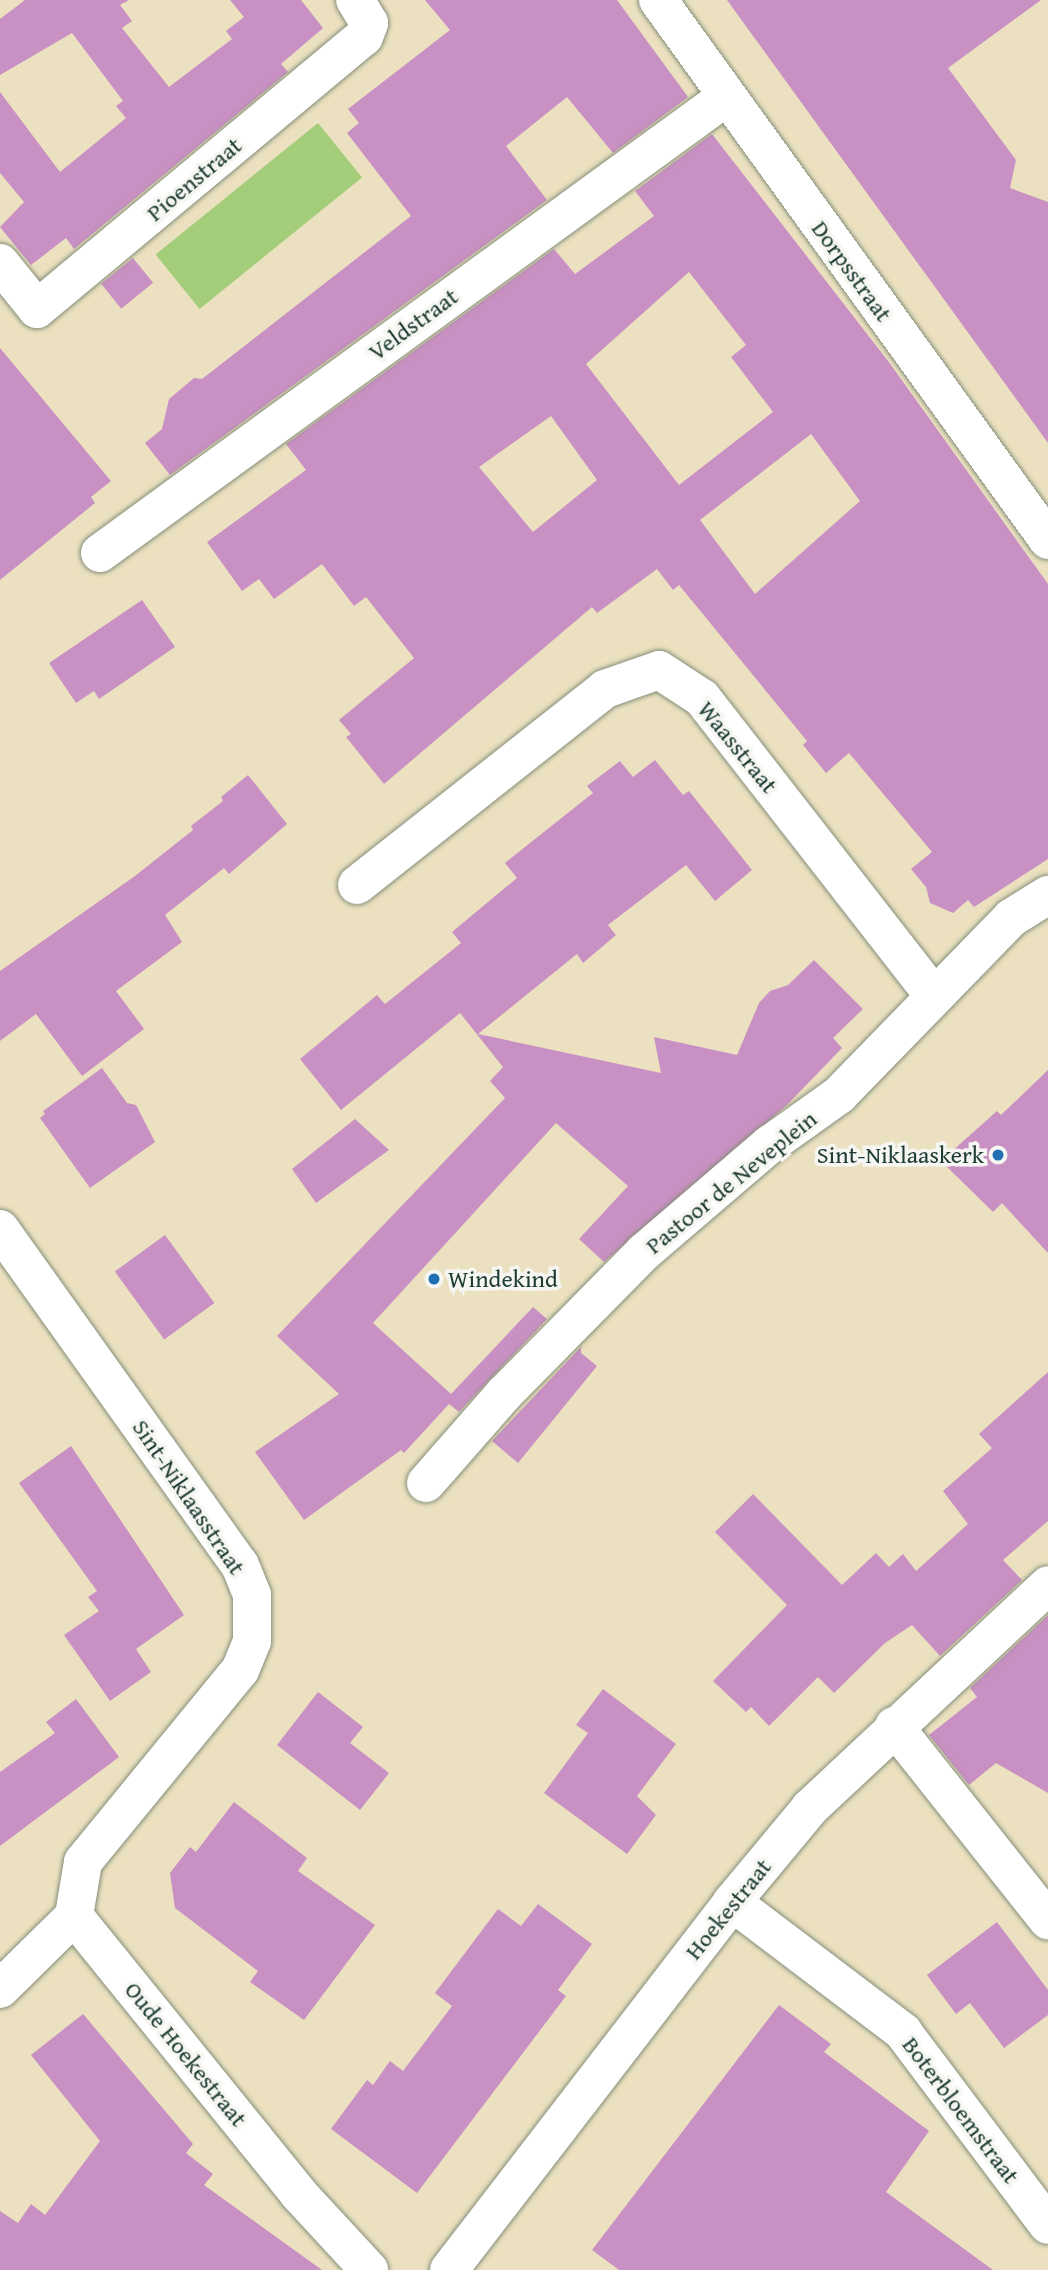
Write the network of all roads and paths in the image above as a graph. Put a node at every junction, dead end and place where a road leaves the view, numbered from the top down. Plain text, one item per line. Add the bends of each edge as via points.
1 (355, 0) edge
2 (658, 0) edge
3 (726, 97) junction
4 (0, 263) edge
5 (1048, 540) edge
6 (100, 552) dead end
7 (357, 885) dead end
8 (1048, 895) edge
9 (934, 996) junction
10 (0, 1229) edge
11 (426, 1483) dead end
12 (1048, 1585) edge
13 (894, 1726) junction
14 (732, 1902) junction
15 (74, 1916) junction
16 (1048, 1920) edge
17 (0, 1989) edge
18 (1048, 2225) edge
19 (369, 2270) edge
20 (449, 2270) edge

1 - 4 street, Pioenstraat via 369,23 364,37 37,309
2 - 3 street, Dorpsstraat
3 - 5 street, Dorpsstraat
3 - 6 street, Veldstraat
7 - 9 street, Waasstraat via 605,689 659,670 702,698
8 - 9 street, Pastoor de Neveplein via 1011,918
9 - 11 street, Pastoor de Neveplein via 839,1095 769,1145 635,1261 503,1394
10 - 15 street, Sint-Niklaasstraat via 240,1565 252,1595 251,1641 240,1670 83,1862
12 - 13 street, Hoekestraat
13 - 14 street, Hoekestraat via 810,1808
13 - 16 street
14 - 18 street, Boterbloemstraat via 904,2032
14 - 20 street, Hoekestraat
15 - 17 street
15 - 19 street, Oude Hoekestraat via 298,2193

